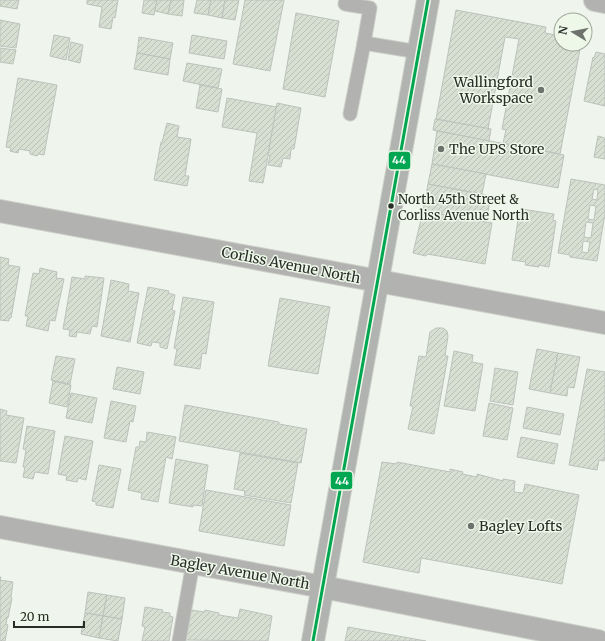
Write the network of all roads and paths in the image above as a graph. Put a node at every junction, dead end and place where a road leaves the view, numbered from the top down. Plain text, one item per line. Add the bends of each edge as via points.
1 (346, 0) edge
2 (428, 0) edge
3 (594, 0) edge
4 (605, 2) edge
5 (364, 43) junction
6 (419, 52) junction
7 (350, 114) dead end
8 (0, 211) edge
9 (378, 281) junction
10 (605, 323) edge
11 (0, 527) edge
12 (193, 563) junction
13 (323, 587) junction
14 (179, 641) edge
15 (314, 641) edge
16 (598, 641) edge

1 - 5 lane via 345,4 370,8
2 - 6 main road
3 - 4 street
5 - 6 lane
5 - 7 lane
6 - 9 main road
8 - 9 street, Corliss Avenue North
9 - 10 street, Corliss Avenue North
9 - 13 main road
11 - 12 street, Bagley Avenue North
12 - 13 street, Bagley Avenue North
12 - 14 lane
13 - 15 main road
13 - 16 street, Bagley Avenue North

